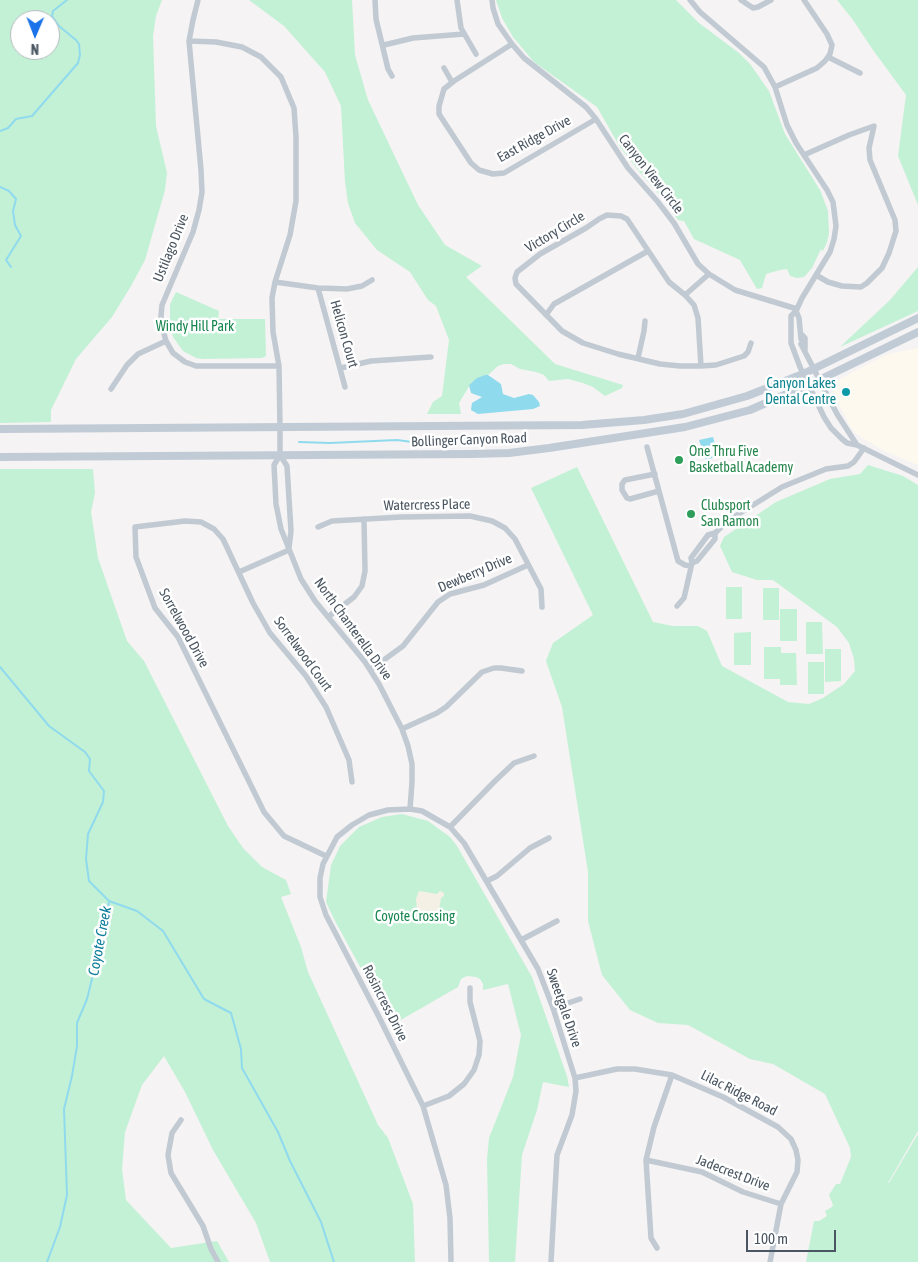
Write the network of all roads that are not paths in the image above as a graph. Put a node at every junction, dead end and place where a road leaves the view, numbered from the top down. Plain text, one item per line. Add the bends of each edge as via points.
1 (198, 0) edge
2 (375, 0) edge
3 (456, 0) edge
4 (492, 0) edge
5 (690, 0) edge
6 (741, 0) edge
7 (771, 0) edge
8 (804, 0) edge
9 (464, 34) junction
10 (190, 41) junction
11 (512, 44) junction
12 (384, 45) junction
13 (476, 54) dead end
14 (828, 57) junction
15 (444, 68) dead end
16 (860, 73) dead end
17 (392, 76) dead end
18 (452, 82) junction
19 (775, 87) junction
20 (596, 119) junction
21 (804, 155) junction
22 (648, 252) junction
23 (709, 274) junction
24 (816, 275) junction
25 (372, 280) dead end
26 (275, 282) junction
27 (318, 288) junction
28 (686, 295) junction
29 (796, 310) junction
30 (546, 315) junction
31 (918, 318) edge
32 (645, 321) dead end
33 (918, 332) edge
34 (166, 341) junction
35 (751, 343) dead end
36 (431, 357) dead end
37 (638, 358) junction
38 (279, 366) junction
39 (701, 366) junction
40 (341, 368) junction
41 (814, 368) junction
42 (803, 374) junction
43 (819, 380) junction
44 (808, 385) junction
45 (345, 387) dead end
46 (111, 389) dead end
47 (280, 428) junction
48 (0, 429) edge
49 (857, 445) junction
50 (647, 448) dead end
51 (864, 448) junction
52 (280, 455) junction
53 (0, 457) edge
54 (655, 474) junction
55 (918, 475) edge
56 (659, 492) junction
57 (364, 519) junction
58 (318, 527) dead end
59 (289, 550) junction
60 (528, 565) junction
61 (691, 565) junction
62 (239, 572) junction
63 (677, 606) dead end
64 (542, 607) dead end
65 (328, 617) junction
66 (370, 670) junction
67 (522, 671) dead end
68 (402, 729) junction
69 (534, 756) dead end
70 (352, 782) dead end
71 (410, 809) junction
72 (450, 827) junction
73 (549, 838) dead end
74 (326, 856) junction
75 (487, 881) junction
76 (556, 921) dead end
77 (521, 940) junction
78 (470, 988) dead end
79 (580, 998) dead end
80 (553, 1008) junction
81 (672, 1075) junction
82 (575, 1078) junction
83 (423, 1106) junction
84 (181, 1120) dead end
85 (646, 1160) junction
86 (781, 1204) junction
87 (657, 1248) dead end
88 (218, 1262) edge
89 (450, 1262) edge
90 (551, 1262) edge
91 (770, 1262) edge

1 - 10 street, Ustilago Drive
2 - 12 street via 376,19
3 - 9 street
4 - 11 street, Canyon View Circle via 498,24
5 - 19 street via 764,67
6 - 7 street via 753,8
8 - 14 street via 828,34 832,44
9 - 12 street via 413,38
9 - 13 street
10 - 26 street, North Chanterella Drive via 242,47 262,57 281,77 294,108 296,201 290,235
10 - 34 street, Ustilago Drive via 202,192 192,232 162,305
11 - 18 street, East Ridge Drive
11 - 20 street, Canyon View Circle
12 - 17 street
14 - 16 street
14 - 19 street via 817,68
15 - 18 street
18 - 20 street, East Ridge Drive via 444,89 440,114 471,163 479,170 493,174 515,168
19 - 21 street via 787,125
20 - 23 street, Canyon View Circle via 628,168 658,202 698,264
21 - 24 street via 828,190 836,214 830,252
21 - 24 street via 874,126 870,160 896,220 889,253 882,268 867,283 861,287 842,286
22 - 28 street, Victory Circle via 669,282
22 - 30 street via 554,304
22 - 30 street, Victory Circle via 627,220 614,214 599,219 540,254 521,268 515,278 516,284
23 - 28 street
23 - 29 street, Canyon View Circle via 736,290
24 - 29 street
25 - 27 street via 346,289
26 - 27 street
26 - 38 street, North Chanterella Drive via 273,323
27 - 40 street, Helicon Court
28 - 39 street, Victory Circle via 698,318
29 - 41 street via 802,341
29 - 42 street via 790,316 790,336
30 - 37 street, Victory Circle via 562,331 583,343
31 - 41 main road, Bollinger Canyon Road
32 - 37 street
33 - 43 main road, Bollinger Canyon Road
34 - 38 street, Ustilago Drive via 178,358 196,366
34 - 46 street via 138,354
35 - 39 street via 744,356
36 - 40 street via 372,361
37 - 39 street, Victory Circle via 660,364
38 - 47 street, North Chanterella Drive
40 - 45 street, Helicon Court
41 - 42 main road, Bollinger Canyon Road
41 - 43 street
42 - 44 street
42 - 47 main road, Bollinger Canyon Road via 747,396 683,414 611,423
43 - 44 main road, Bollinger Canyon Road
43 - 49 street
44 - 49 street via 831,428 847,443
44 - 52 main road, Bollinger Canyon Road via 750,410 716,420 549,448 472,454
47 - 48 main road, Bollinger Canyon Road
47 - 52 street, North Chanterella Drive
49 - 51 street
50 - 54 street
51 - 55 street
51 - 61 street via 848,466 826,469 782,487 729,520
52 - 53 main road, Bollinger Canyon Road
52 - 59 street, North Chanterella Drive via 287,466
52 - 59 street, North Chanterella Drive via 274,466 276,504
54 - 56 street
54 - 56 street via 625,480 622,490 630,499
56 - 61 street via 678,561
57 - 58 street, Watercress Place via 332,521
57 - 60 street, Watercress Place via 470,516 492,521 515,538
57 - 65 street via 365,571 362,586 354,597
59 - 62 street
59 - 65 street, North Chanterella Drive via 301,579
60 - 64 street, Watercress Place via 540,589
60 - 66 street, Dewberry Drive via 484,585 450,594 438,602 403,646
61 - 63 street via 684,598
62 - 70 street, Sorrelwood Court via 270,633 326,706 349,760
62 - 74 street, Sorrelwood Drive via 223,539 201,522 134,527 136,557 155,608 178,637 264,812 284,836
65 - 66 street, North Chanterella Drive
66 - 68 street, North Chanterella Drive
67 - 68 street via 494,668 482,672 437,714
68 - 71 street, North Chanterella Drive via 412,764
69 - 72 street via 514,763
71 - 72 street, Sweetgale Drive via 422,811
71 - 74 street, Rosincress Drive via 369,815 337,838
72 - 75 street, Sweetgale Drive via 464,843
73 - 75 street via 530,848
74 - 83 street, Rosincress Drive via 320,878 320,897 326,915
75 - 77 street, Sweetgale Drive
76 - 77 street
77 - 80 street, Sweetgale Drive via 538,969
78 - 83 street via 470,1002 480,1041 474,1070 449,1096
79 - 80 street
80 - 82 street, Sweetgale Drive
81 - 82 street, Lilac Ridge Road via 617,1069
81 - 85 street
81 - 86 street, Lilac Ridge Road via 731,1101 778,1127 791,1138 797,1154 797,1172
82 - 90 street, Sweetgale Drive via 572,1115 558,1155
83 - 89 street, Rosincress Drive via 446,1185
84 - 88 street via 172,1133 168,1155 171,1173 203,1226
85 - 86 street, Jadecrest Drive via 702,1172 743,1192
85 - 87 street via 651,1238
86 - 91 street, Lilac Ridge Road

